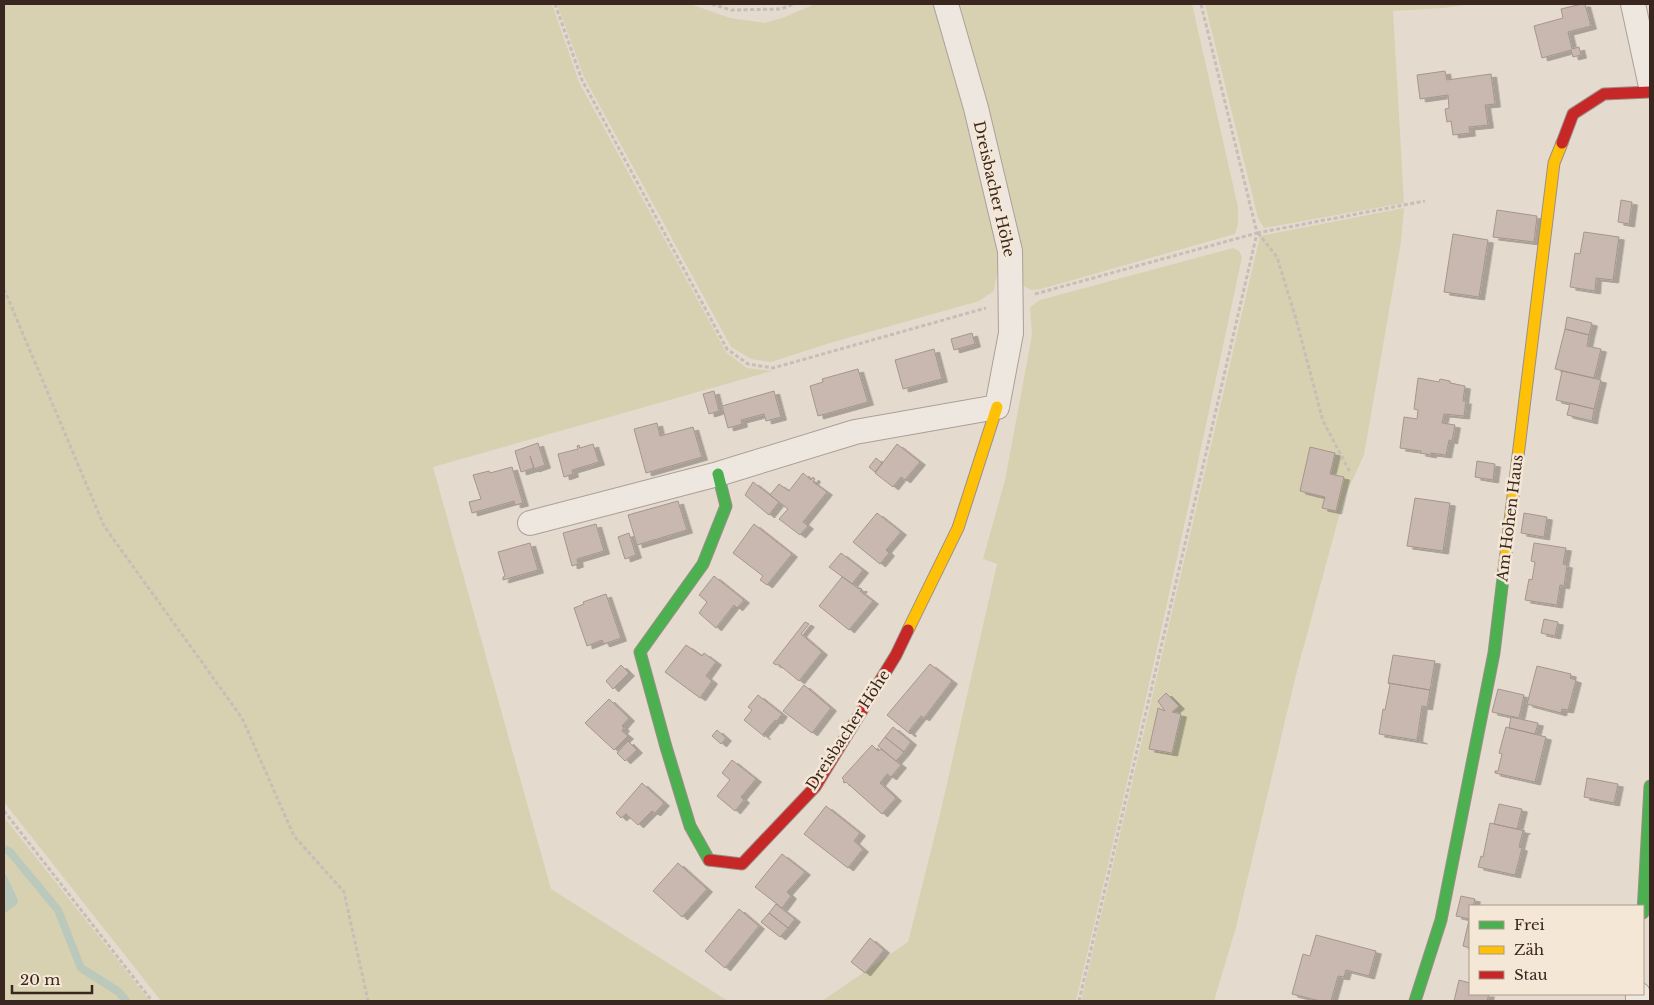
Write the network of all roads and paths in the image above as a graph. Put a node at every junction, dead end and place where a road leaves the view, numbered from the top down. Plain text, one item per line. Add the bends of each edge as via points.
1 (554, 4) edge
2 (712, 4) edge
3 (794, 4) edge
4 (946, 4) edge
5 (1201, 4) edge
6 (1633, 4) edge
7 (1650, 82) edge
8 (1650, 92) edge
9 (1425, 201) dead end
10 (1257, 233) junction
11 (4, 289) edge
12 (1011, 301) junction
13 (997, 407) junction
14 (1350, 472) dead end
15 (718, 474) junction
16 (530, 523) dead end
17 (1650, 786) edge
18 (4, 811) edge
19 (1643, 905) edge
20 (152, 1001) edge
21 (368, 1001) edge
22 (1079, 1001) edge
23 (1415, 1001) edge

1 - 12 path via 582,80 727,349 748,364 773,368
2 - 3 path via 730,10 781,9
4 - 12 street, Dreisbacher Höhe via 976,108 1010,251
5 - 10 path
6 - 7 street
8 - 23 street, Am Hohen Haus via 1604,94 1573,114 1554,163 1494,653 1441,920
9 - 10 path
10 - 12 path
10 - 14 path via 1277,257 1323,421
10 - 22 path
11 - 21 path via 104,526 242,718 294,836 344,892
12 - 13 street, Dreisbacher Höhe via 1012,333
13 - 15 street via 855,432
13 - 15 street, Dreisbacher Höhe via 958,528 896,655 815,787 742,864 709,860 690,826 640,652 703,564 726,506
15 - 16 street
17 - 19 street
18 - 20 path

